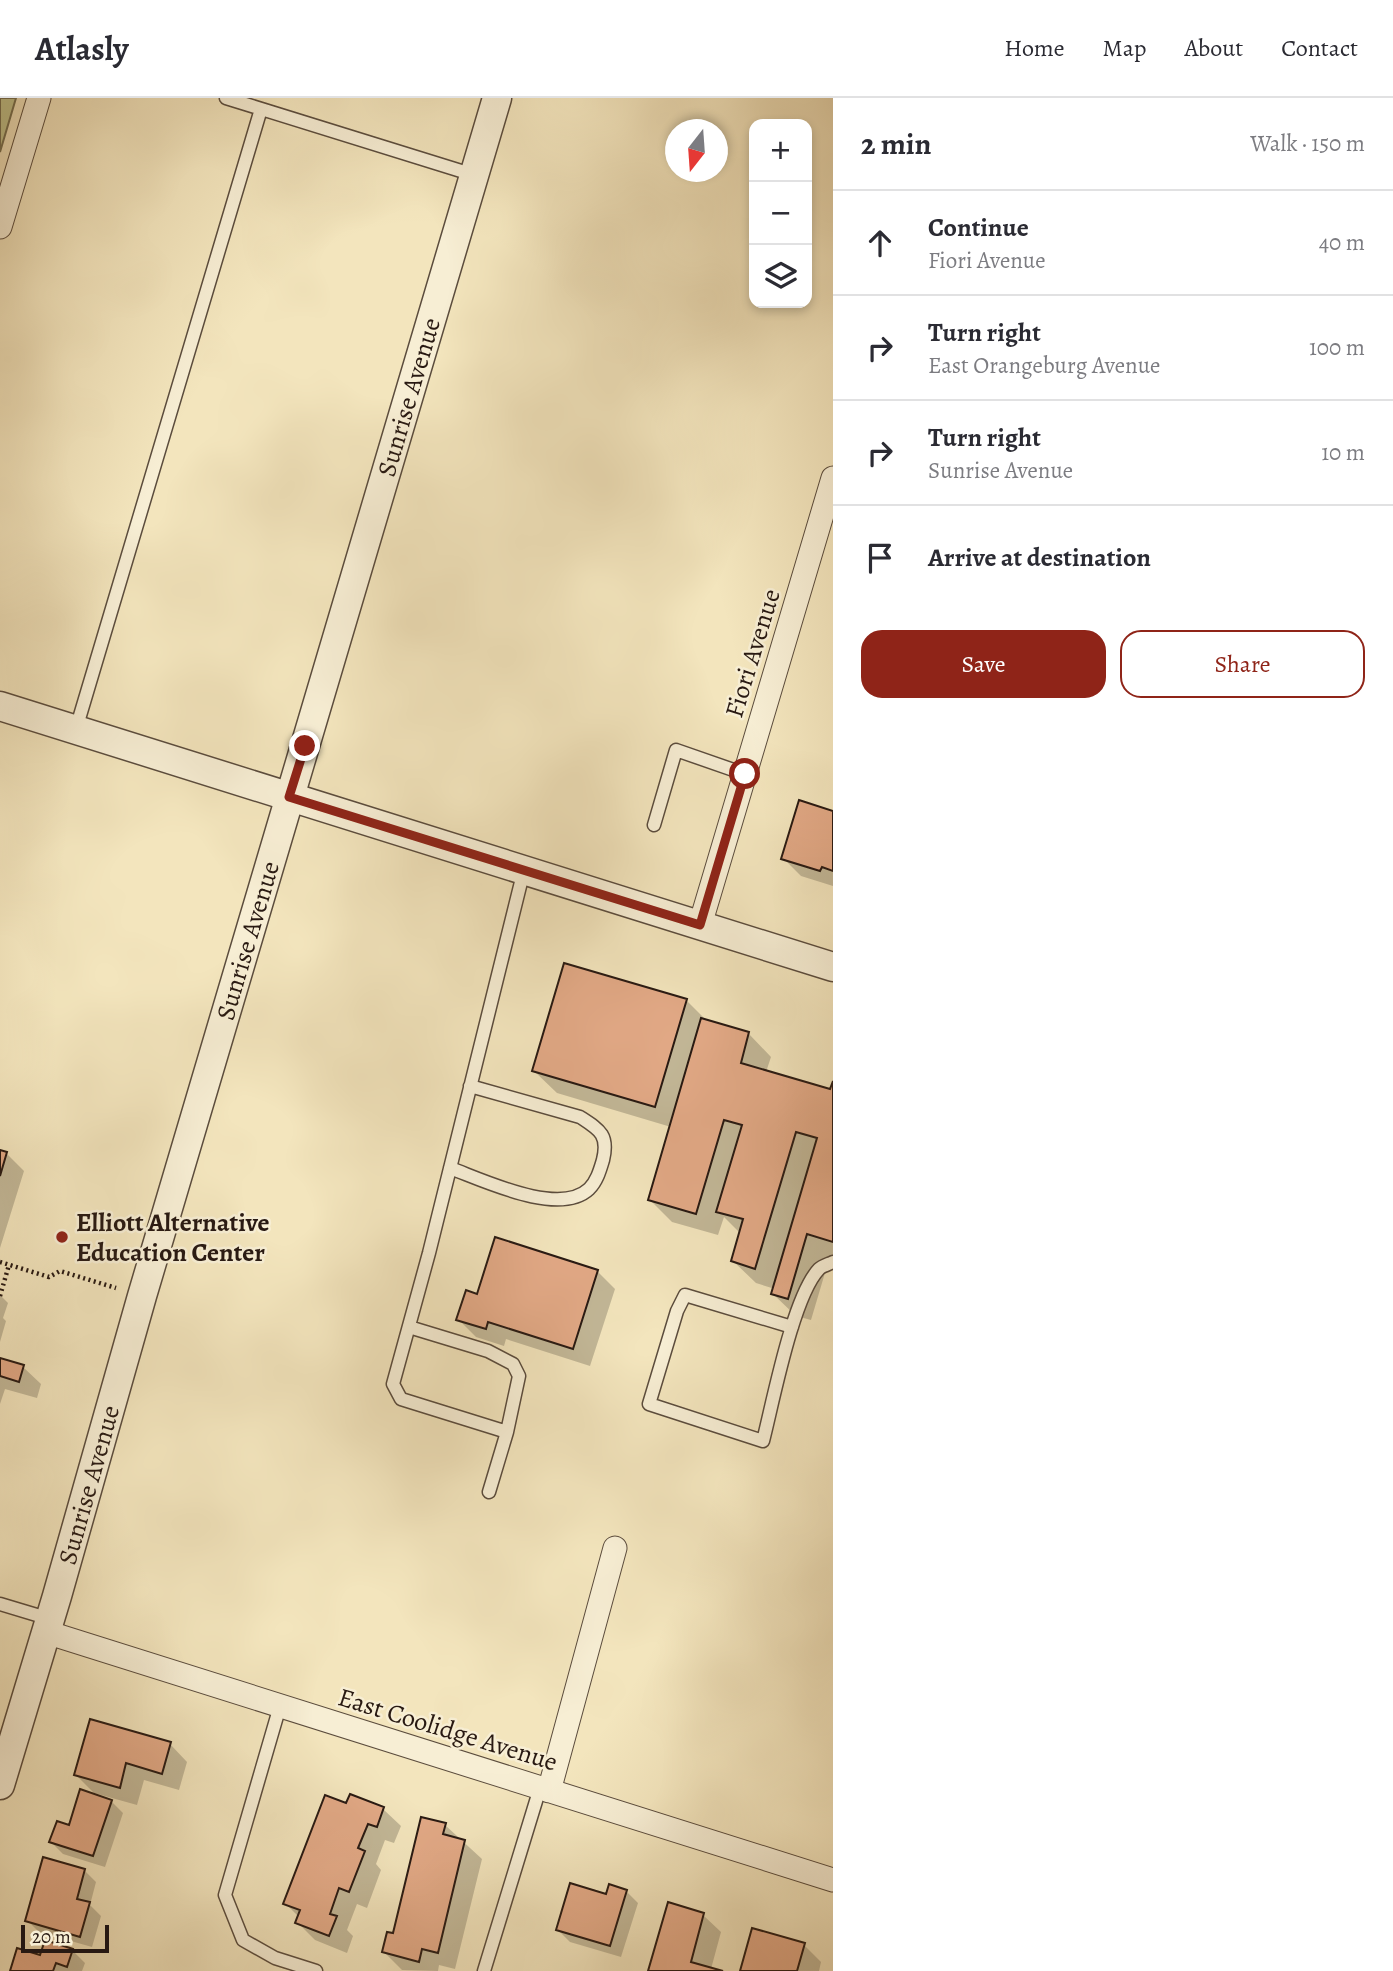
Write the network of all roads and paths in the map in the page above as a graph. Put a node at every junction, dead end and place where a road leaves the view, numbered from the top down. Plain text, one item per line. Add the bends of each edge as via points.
1 (38, 98) edge
2 (226, 98) edge
3 (497, 98) edge
4 (261, 109) junction
5 (474, 175) junction
6 (0, 227) edge
7 (833, 478) edge
8 (0, 706) edge
9 (76, 729) junction
10 (745, 774) junction
11 (289, 797) junction
12 (654, 825) dead end
13 (524, 870) junction
14 (700, 925) junction
15 (833, 967) edge
16 (470, 1086) junction
17 (450, 1168) junction
18 (0, 1262) edge
19 (833, 1262) edge
20 (9, 1265) junction
21 (0, 1296) edge
22 (142, 1296) junction
23 (409, 1327) junction
24 (792, 1327) junction
25 (507, 1432) junction
26 (489, 1492) dead end
27 (615, 1548) dead end
28 (0, 1604) edge
29 (48, 1625) junction
30 (280, 1706) junction
31 (0, 1785) edge
32 (545, 1789) junction
33 (833, 1880) edge
34 (316, 1971) edge
35 (485, 1971) edge

1 - 6 street
2 - 4 lane
3 - 5 street, Sunrise Avenue
4 - 5 lane
4 - 9 lane
5 - 11 street, Sunrise Avenue
7 - 10 street, Fiori Avenue
8 - 9 street
9 - 11 street
10 - 12 lane via 676,750
10 - 14 street, Fiori Avenue
11 - 13 street
11 - 22 street, Sunrise Avenue
13 - 14 street
13 - 16 lane
14 - 15 street
16 - 17 lane
16 - 17 lane via 580,1117 595,1127 604,1136 599,1174 589,1189 571,1199 555,1200 535,1198
17 - 23 lane
18 - 20 path
19 - 24 lane via 819,1268
20 - 21 path
20 - 22 path via 49,1277 60,1271
22 - 29 street, Sunrise Avenue
23 - 25 lane via 488,1351 513,1364 519,1376
23 - 25 lane via 393,1384 401,1399
24 - 24 lane via 685,1295 649,1404 763,1441
25 - 26 lane
27 - 32 street
28 - 29 lane
29 - 30 street, East Coolidge Avenue
29 - 31 street, Sunrise Avenue
30 - 32 street, East Coolidge Avenue
30 - 34 lane via 225,1895 243,1940 275,1958
32 - 33 street, East Coolidge Avenue
32 - 35 lane

